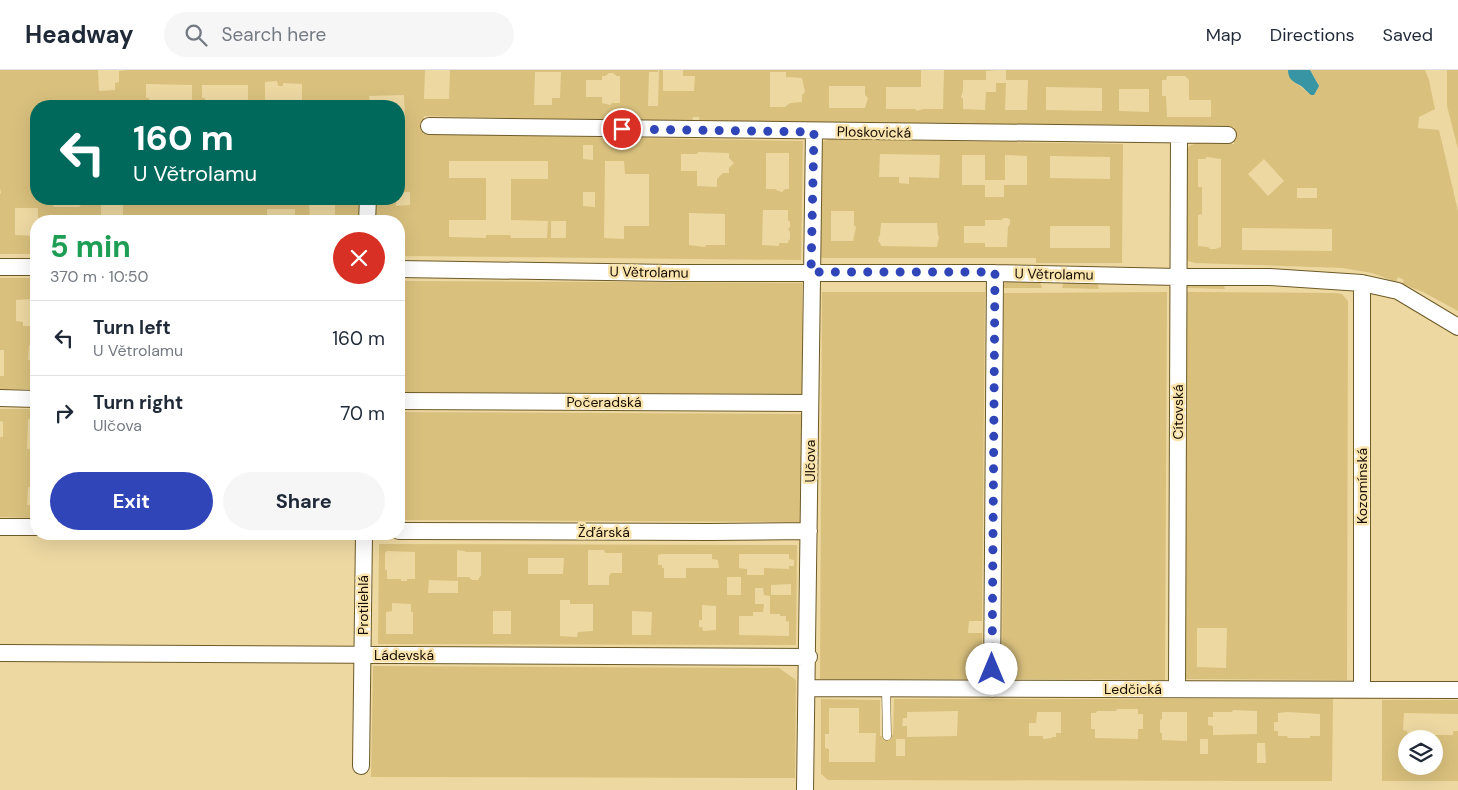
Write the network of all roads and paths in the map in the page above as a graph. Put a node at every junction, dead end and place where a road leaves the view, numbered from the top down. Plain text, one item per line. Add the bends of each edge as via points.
1 (429, 126) dead end
2 (814, 132) junction
3 (1179, 135) junction
4 (1228, 135) dead end
5 (0, 266) edge
6 (30, 267) edge
7 (405, 269) edge
8 (811, 272) junction
9 (995, 272) junction
10 (1178, 277) junction
11 (1362, 283) junction
12 (1458, 327) edge
13 (0, 398) edge
14 (30, 398) edge
15 (405, 401) edge
16 (810, 403) junction
17 (0, 527) edge
18 (30, 527) edge
19 (405, 531) edge
20 (809, 531) junction
21 (364, 540) edge
22 (0, 653) edge
23 (363, 655) junction
24 (809, 656) junction
25 (808, 688) junction
26 (886, 689) junction
27 (992, 689) junction
28 (1177, 689) junction
29 (1362, 689) junction
30 (1458, 690) edge
31 (887, 736) dead end
32 (361, 766) dead end
33 (805, 790) edge

1 - 2 street, Ploskovická
2 - 3 street, Ploskovická
2 - 8 street, Ulčova
3 - 4 street, Ploskovická
3 - 10 street, Cítovská
5 - 6 street
7 - 8 street, U Větrolamu
8 - 9 street, U Větrolamu
8 - 16 street, Ulčova
9 - 10 street, U Větrolamu
9 - 27 street
10 - 11 street, U Větrolamu via 1270,277
10 - 28 street, Cítovská
11 - 12 street, U Větrolamu via 1398,291
11 - 29 street, Kozomínská
13 - 14 street
15 - 16 street, Počeradská
16 - 20 street, Ulčova
17 - 18 street
19 - 20 street, Žďárská
20 - 24 street, Ulčova
21 - 23 street, Protilehlá
22 - 23 street, Ládevská
23 - 24 street, Ládevská
23 - 32 street, Protilehlá
24 - 25 street, Ulčova
25 - 26 street, Ledčická
25 - 33 street, Ulčova
26 - 27 street, Ledčická
26 - 31 lane
27 - 28 street, Ledčická
28 - 29 street, Ledčická
29 - 30 street, Ledčická

